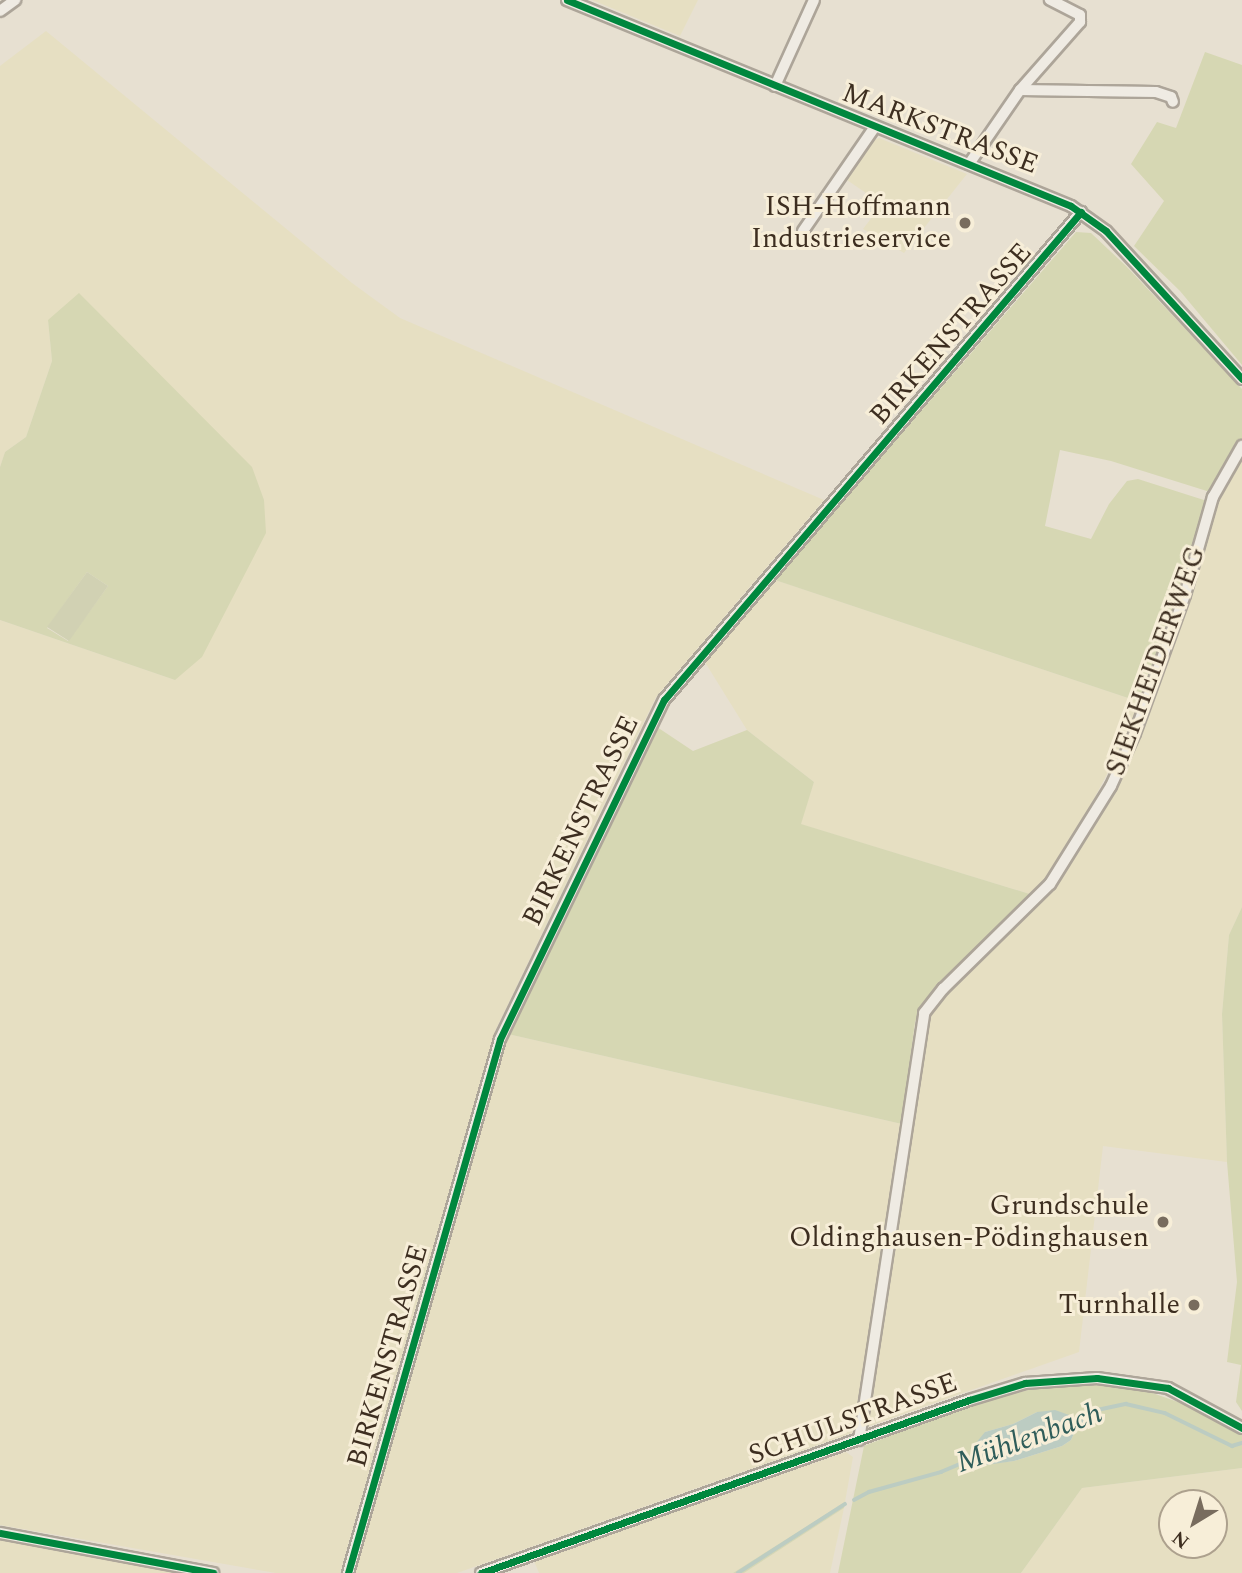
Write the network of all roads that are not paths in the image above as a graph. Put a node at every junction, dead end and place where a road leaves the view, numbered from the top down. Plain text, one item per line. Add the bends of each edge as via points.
1 (15, 0) edge
2 (567, 0) edge
3 (814, 0) edge
4 (1050, 0) edge
5 (0, 11) edge
6 (775, 86) junction
7 (1020, 90) junction
8 (1173, 102) dead end
9 (874, 128) junction
10 (970, 164) junction
11 (1081, 212) junction
12 (803, 231) dead end
13 (1242, 379) edge
14 (1242, 446) edge
15 (1242, 1428) edge
16 (859, 1440) junction
17 (0, 1533) edge
18 (213, 1573) edge
19 (348, 1573) edge
20 (481, 1573) edge

1 - 5 street
2 - 6 street, MARKSTRASSE
3 - 6 street
4 - 7 street via 1080,15 1080,22
6 - 9 street, MARKSTRASSE
7 - 8 street via 1156,92
7 - 10 street
9 - 10 street, MARKSTRASSE
9 - 12 street
10 - 11 street, MARKSTRASSE
11 - 13 street, MARKSTRASSE via 1106,231
11 - 19 street, BIRKENSTRASSE via 664,700 500,1039
14 - 16 street, SIEKHEIDERWEG via 1213,496 1185,595 1111,786 1050,884 924,1013
15 - 16 street, SCHULSTRASSE via 1168,1388 1065,1378 1026,1383 969,1400
16 - 20 street, SCHULSTRASSE
17 - 18 street

